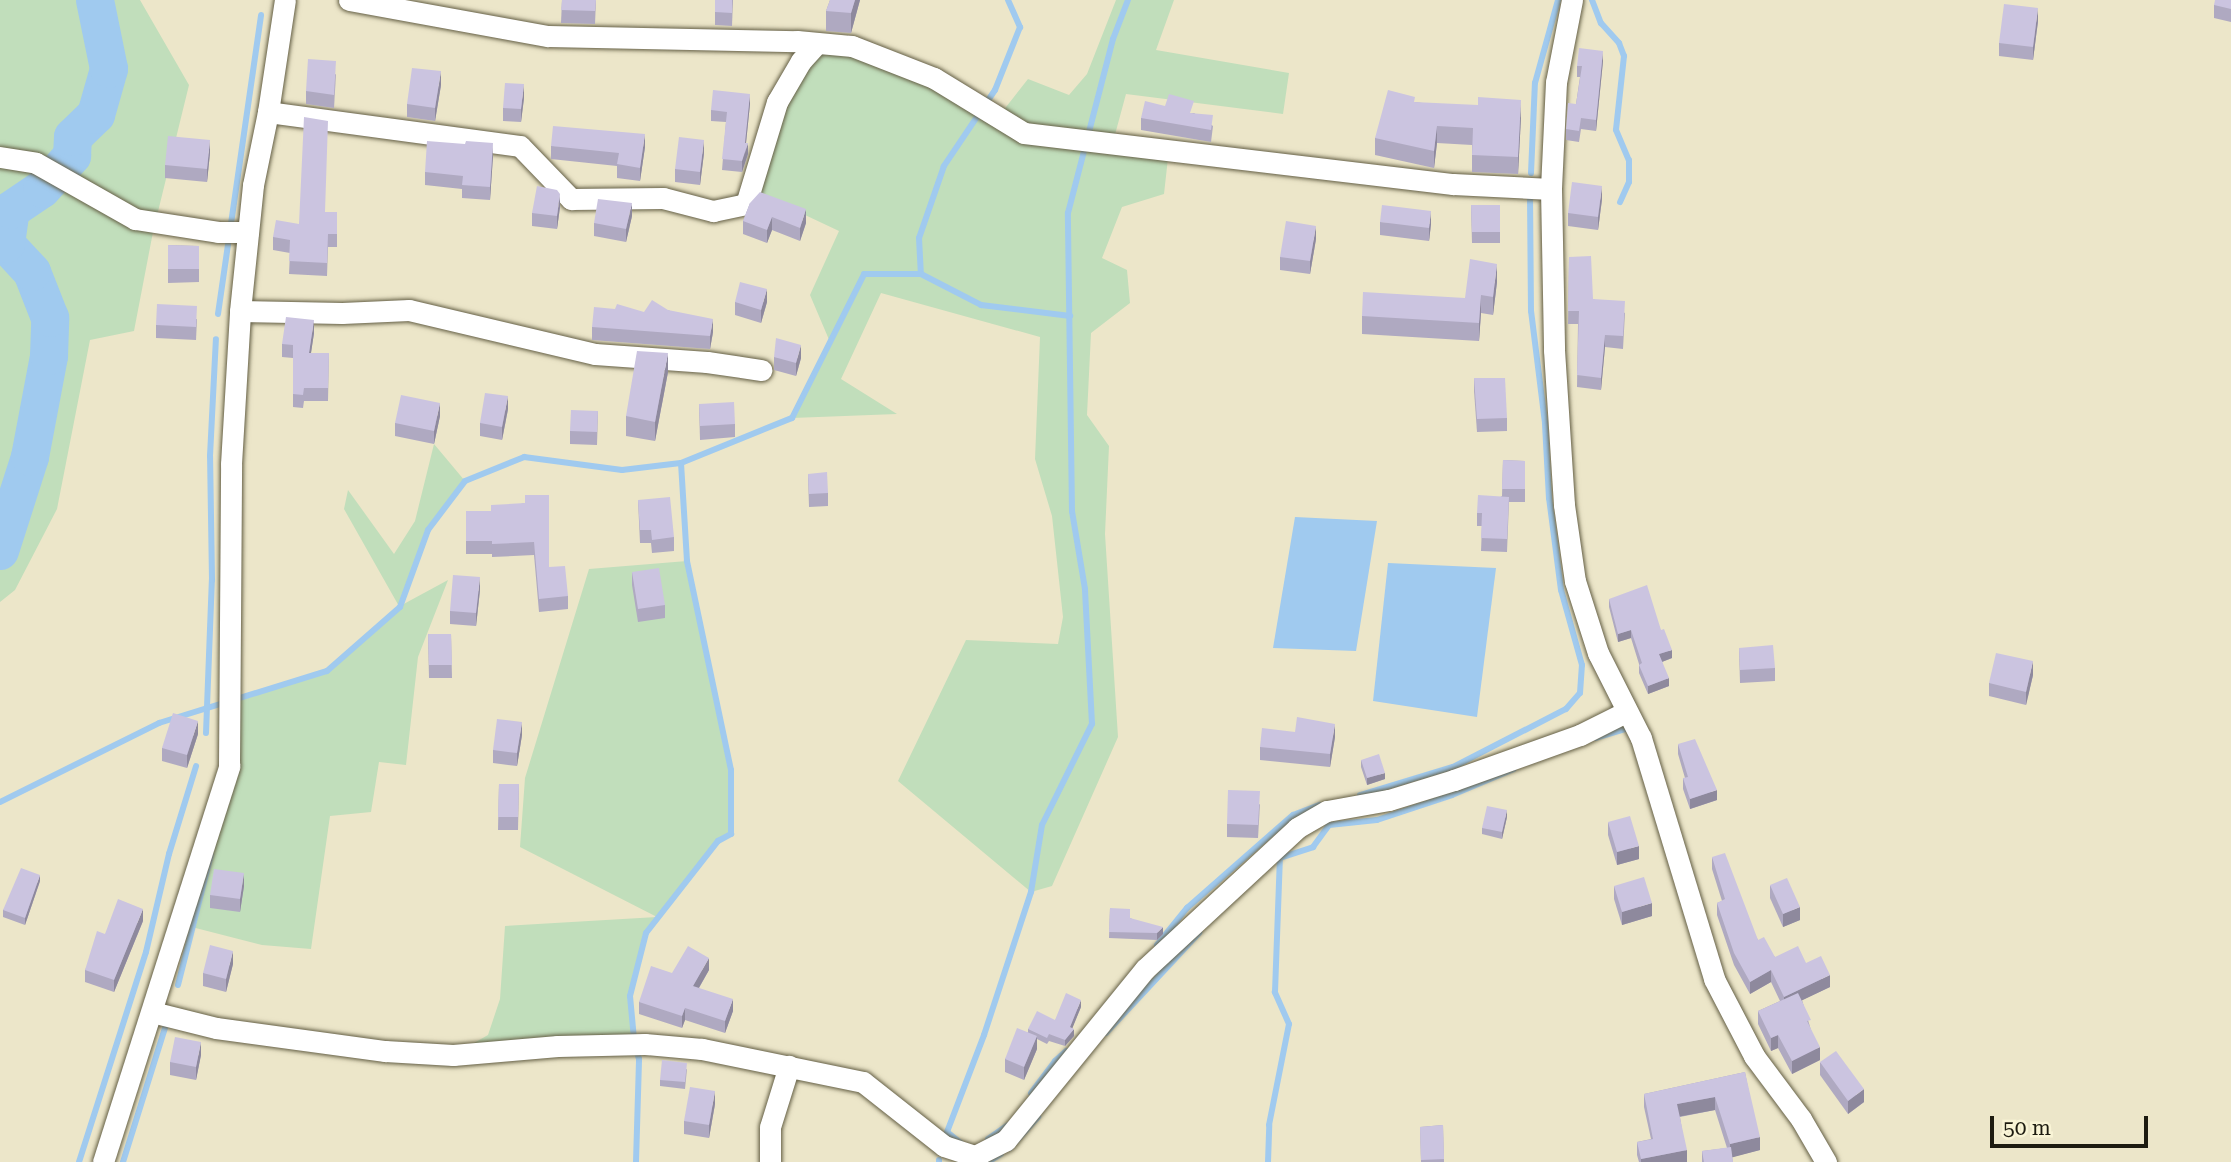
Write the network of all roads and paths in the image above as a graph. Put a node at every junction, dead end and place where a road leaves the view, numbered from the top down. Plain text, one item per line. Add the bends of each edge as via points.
1 (285, 0) edge
2 (349, 0) edge
3 (1572, 0) edge
4 (817, 43) junction
5 (268, 112) junction
6 (0, 156) edge
7 (1551, 189) junction
8 (248, 232) junction
9 (240, 311) junction
10 (761, 370) dead end
11 (1626, 712) junction
12 (152, 1012) junction
13 (789, 1066) junction
14 (103, 1162) edge
15 (770, 1162) edge
16 (1826, 1162) edge

1 - 5 street
2 - 4 street via 548,36
3 - 7 street via 1556,82
4 - 5 street via 777,102 746,204 713,211 663,198 571,198 520,146
4 - 7 street via 852,46 934,78 1024,133 1453,184
5 - 8 street
6 - 8 street via 36,163 135,219
7 - 11 street via 1554,350 1564,505 1575,581 1598,653
8 - 9 street
9 - 10 street via 409,310 595,354
9 - 12 street via 231,464 229,766
11 - 13 street via 1580,735 1454,780 1389,800 1327,811 1297,828 1145,969 1006,1140 975,1156 944,1146 863,1082
11 - 16 street via 1641,738 1714,979 1754,1056
12 - 13 street via 216,1028 385,1051 453,1055 645,1044 702,1049
12 - 14 street
13 - 15 street via 770,1127

